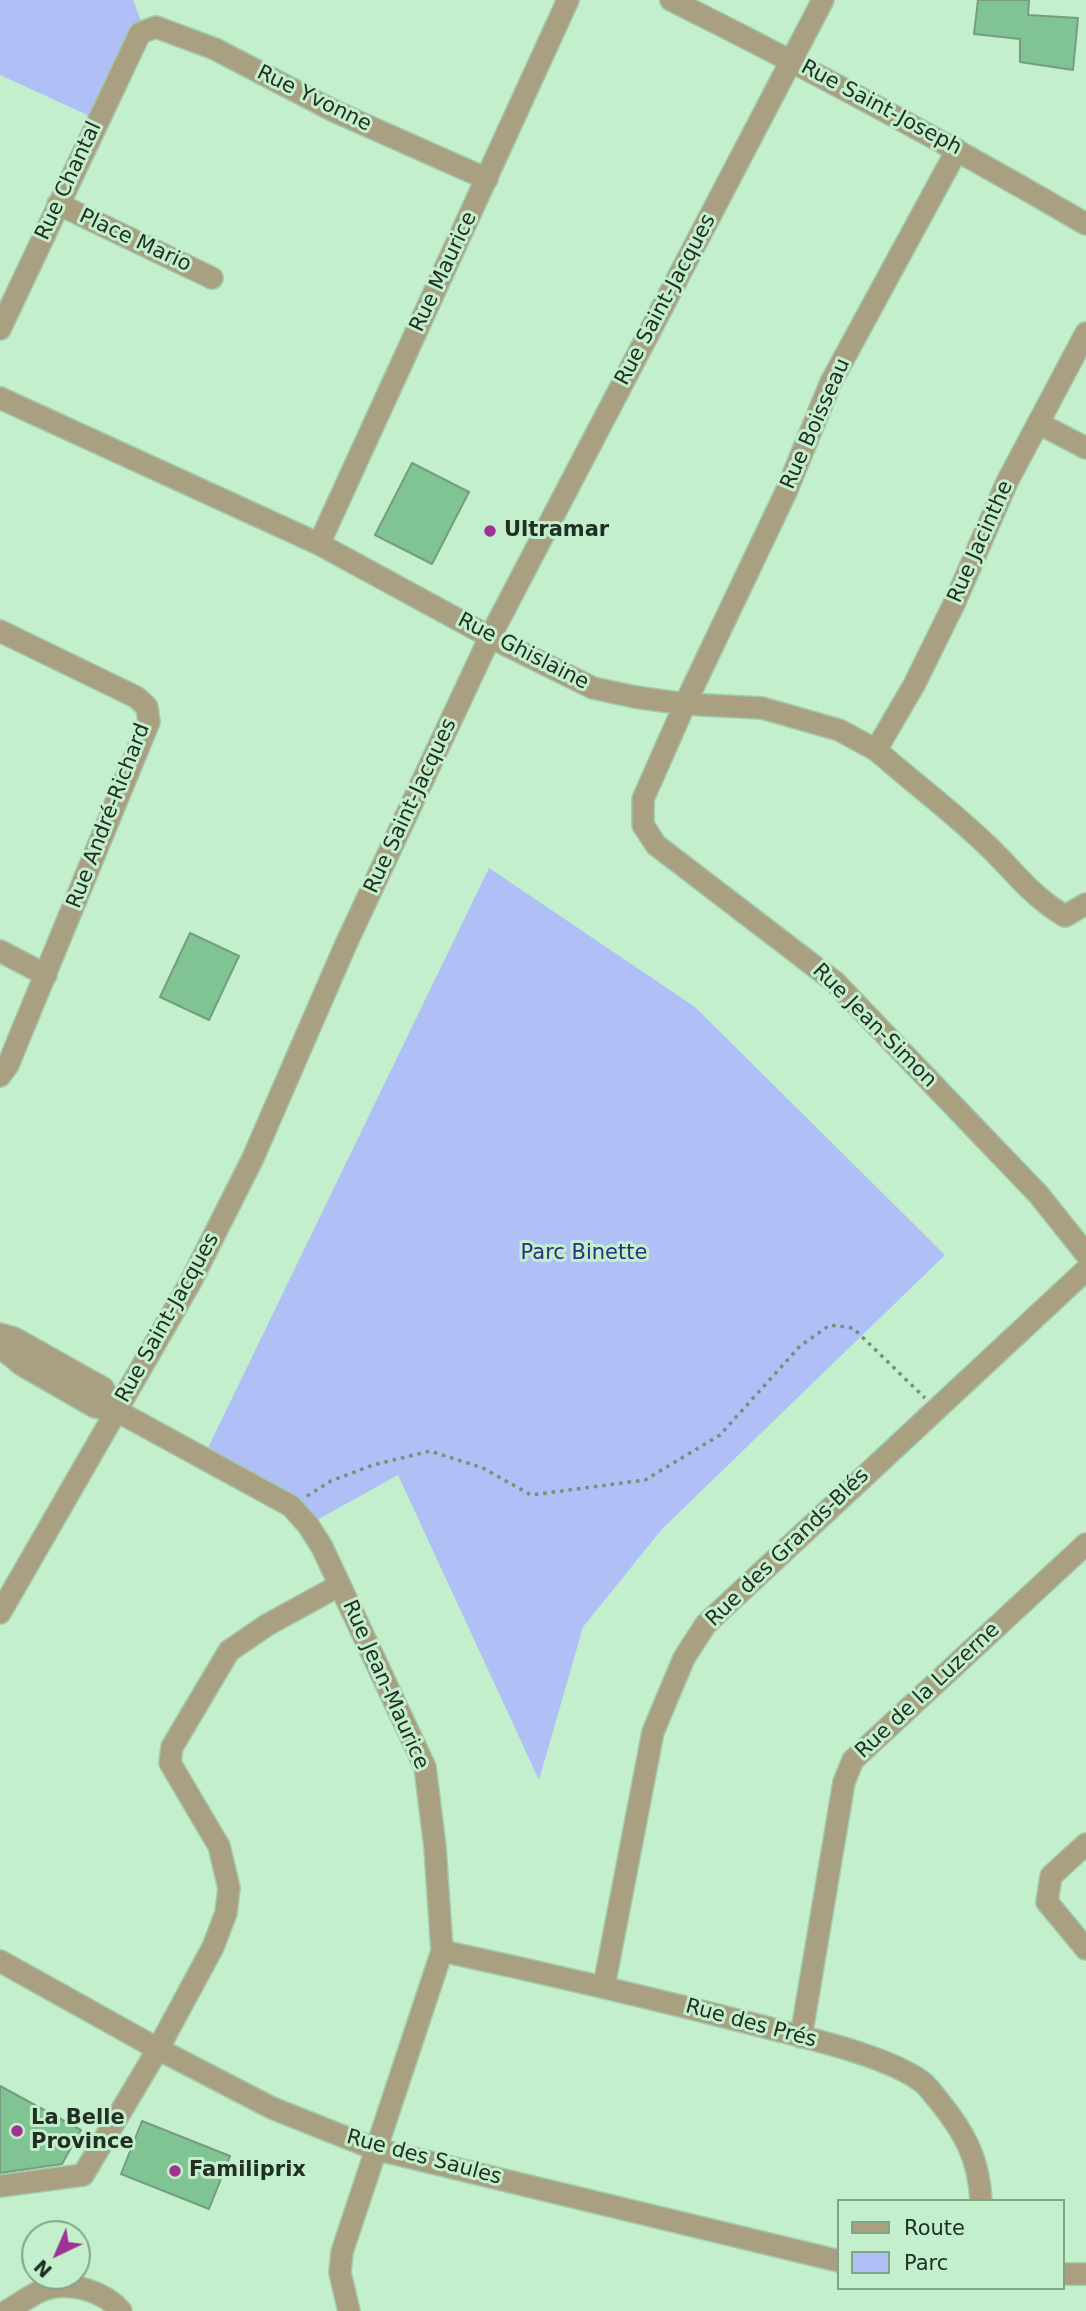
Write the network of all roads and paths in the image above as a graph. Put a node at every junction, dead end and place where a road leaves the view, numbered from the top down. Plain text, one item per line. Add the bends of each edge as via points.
1 (568, 0) edge
2 (671, 0) edge
3 (823, 0) edge
4 (140, 33) joint
5 (792, 60) junction
6 (957, 150) junction
7 (487, 179) junction
8 (58, 204) junction
9 (1086, 224) edge
10 (212, 278) dead end
11 (0, 329) edge
12 (1086, 333) edge
13 (0, 398) edge
14 (1038, 423) junction
15 (1086, 448) edge
16 (319, 544) junction
17 (0, 631) edge
18 (490, 636) junction
19 (685, 704) junction
20 (876, 750) junction
21 (1086, 904) edge
22 (0, 951) edge
23 (46, 975) junction
24 (0, 1076) edge
25 (1086, 1254) edge
26 (1086, 1270) edge
27 (0, 1334) edge
28 (0, 1347) edge
29 (936, 1408) junction
30 (117, 1411) junction
31 (291, 1507) junction
32 (1086, 1544) edge
33 (340, 1585) junction
34 (0, 1613) edge
35 (1086, 1844) edge
36 (1086, 1949) edge
37 (442, 1951) junction
38 (0, 1961) edge
39 (604, 1986) junction
40 (802, 2037) junction
41 (158, 2049) junction
42 (375, 2148) junction
43 (0, 2186) edge
44 (981, 2199) edge
45 (838, 2261) edge
46 (1065, 2274) edge
47 (1086, 2274) edge
48 (7, 2311) edge
49 (121, 2311) edge
50 (349, 2311) edge

1 - 7 street, Rue Maurice
2 - 5 street, Rue Saint-Joseph
3 - 5 street, Rue Saint-Jacques
4 - 7 street, Rue Yvonne via 156,27 215,49 334,111
4 - 8 street, Rue Chantal
5 - 6 street, Rue Saint-Joseph
5 - 18 street, Rue Saint-Jacques
6 - 9 street, Rue Saint-Joseph
6 - 19 street, Rue Boisseau via 831,382 786,492
7 - 16 street, Rue Maurice
8 - 10 street, Place Mario
8 - 11 street, Rue Chantal
12 - 14 street, Rue Jacinthe
13 - 16 street, Rue Ghislaine
14 - 15 street
14 - 20 street, Rue Jacinthe via 920,674
16 - 18 street, Rue Ghislaine
17 - 23 street, Rue André-Richard via 136,697 146,707 149,722
18 - 19 street, Rue Ghislaine via 593,688
18 - 30 street, Rue Saint-Jacques via 346,944 253,1158 190,1283
19 - 20 street, Rue Ghislaine via 762,708 839,730
19 - 25 street, Rue Jean-Simon via 643,799 643,825 656,845 835,982 1039,1195
20 - 21 street, Rue Ghislaine via 992,850 1049,907 1065,916
22 - 23 street
23 - 24 street, Rue André-Richard
26 - 29 street, Rue des Grands-Blés
27 - 30 street, Rue Jean-Maurice via 103,1388
28 - 30 street, Rue Jean-Maurice via 95,1407
29 - 31 path via 853,1328 830,1325 800,1346 720,1435 645,1480 531,1495 483,1468 430,1451 331,1481
29 - 39 street, Rue des Grands-Blés via 706,1624 684,1658 653,1732
30 - 31 street, Rue Jean-Maurice
30 - 34 street, Rue Saint-Jacques
31 - 33 street, Rue Jean-Maurice via 309,1525
32 - 40 street, Rue de la Luzerne via 853,1760 844,1782
33 - 37 street, Rue Jean-Maurice via 425,1767
33 - 41 street via 229,1651 172,1747 170,1763 219,1846 229,1888 226,1913 213,1947
35 - 36 street via 1051,1876 1047,1902
37 - 39 street, Rue des Prés
37 - 42 street, Rue Jean-Maurice
38 - 41 street, Rue des Saules
39 - 40 street, Rue des Prés
40 - 44 street, Rue des Prés via 892,2064 923,2082 969,2143
41 - 42 street, Rue des Saules via 272,2108
41 - 43 street via 83,2175
42 - 45 street, Rue des Saules
42 - 50 street, Rue Jean-Maurice via 342,2252 340,2273
46 - 47 street
48 - 49 street via 46,2289 76,2286 100,2295

